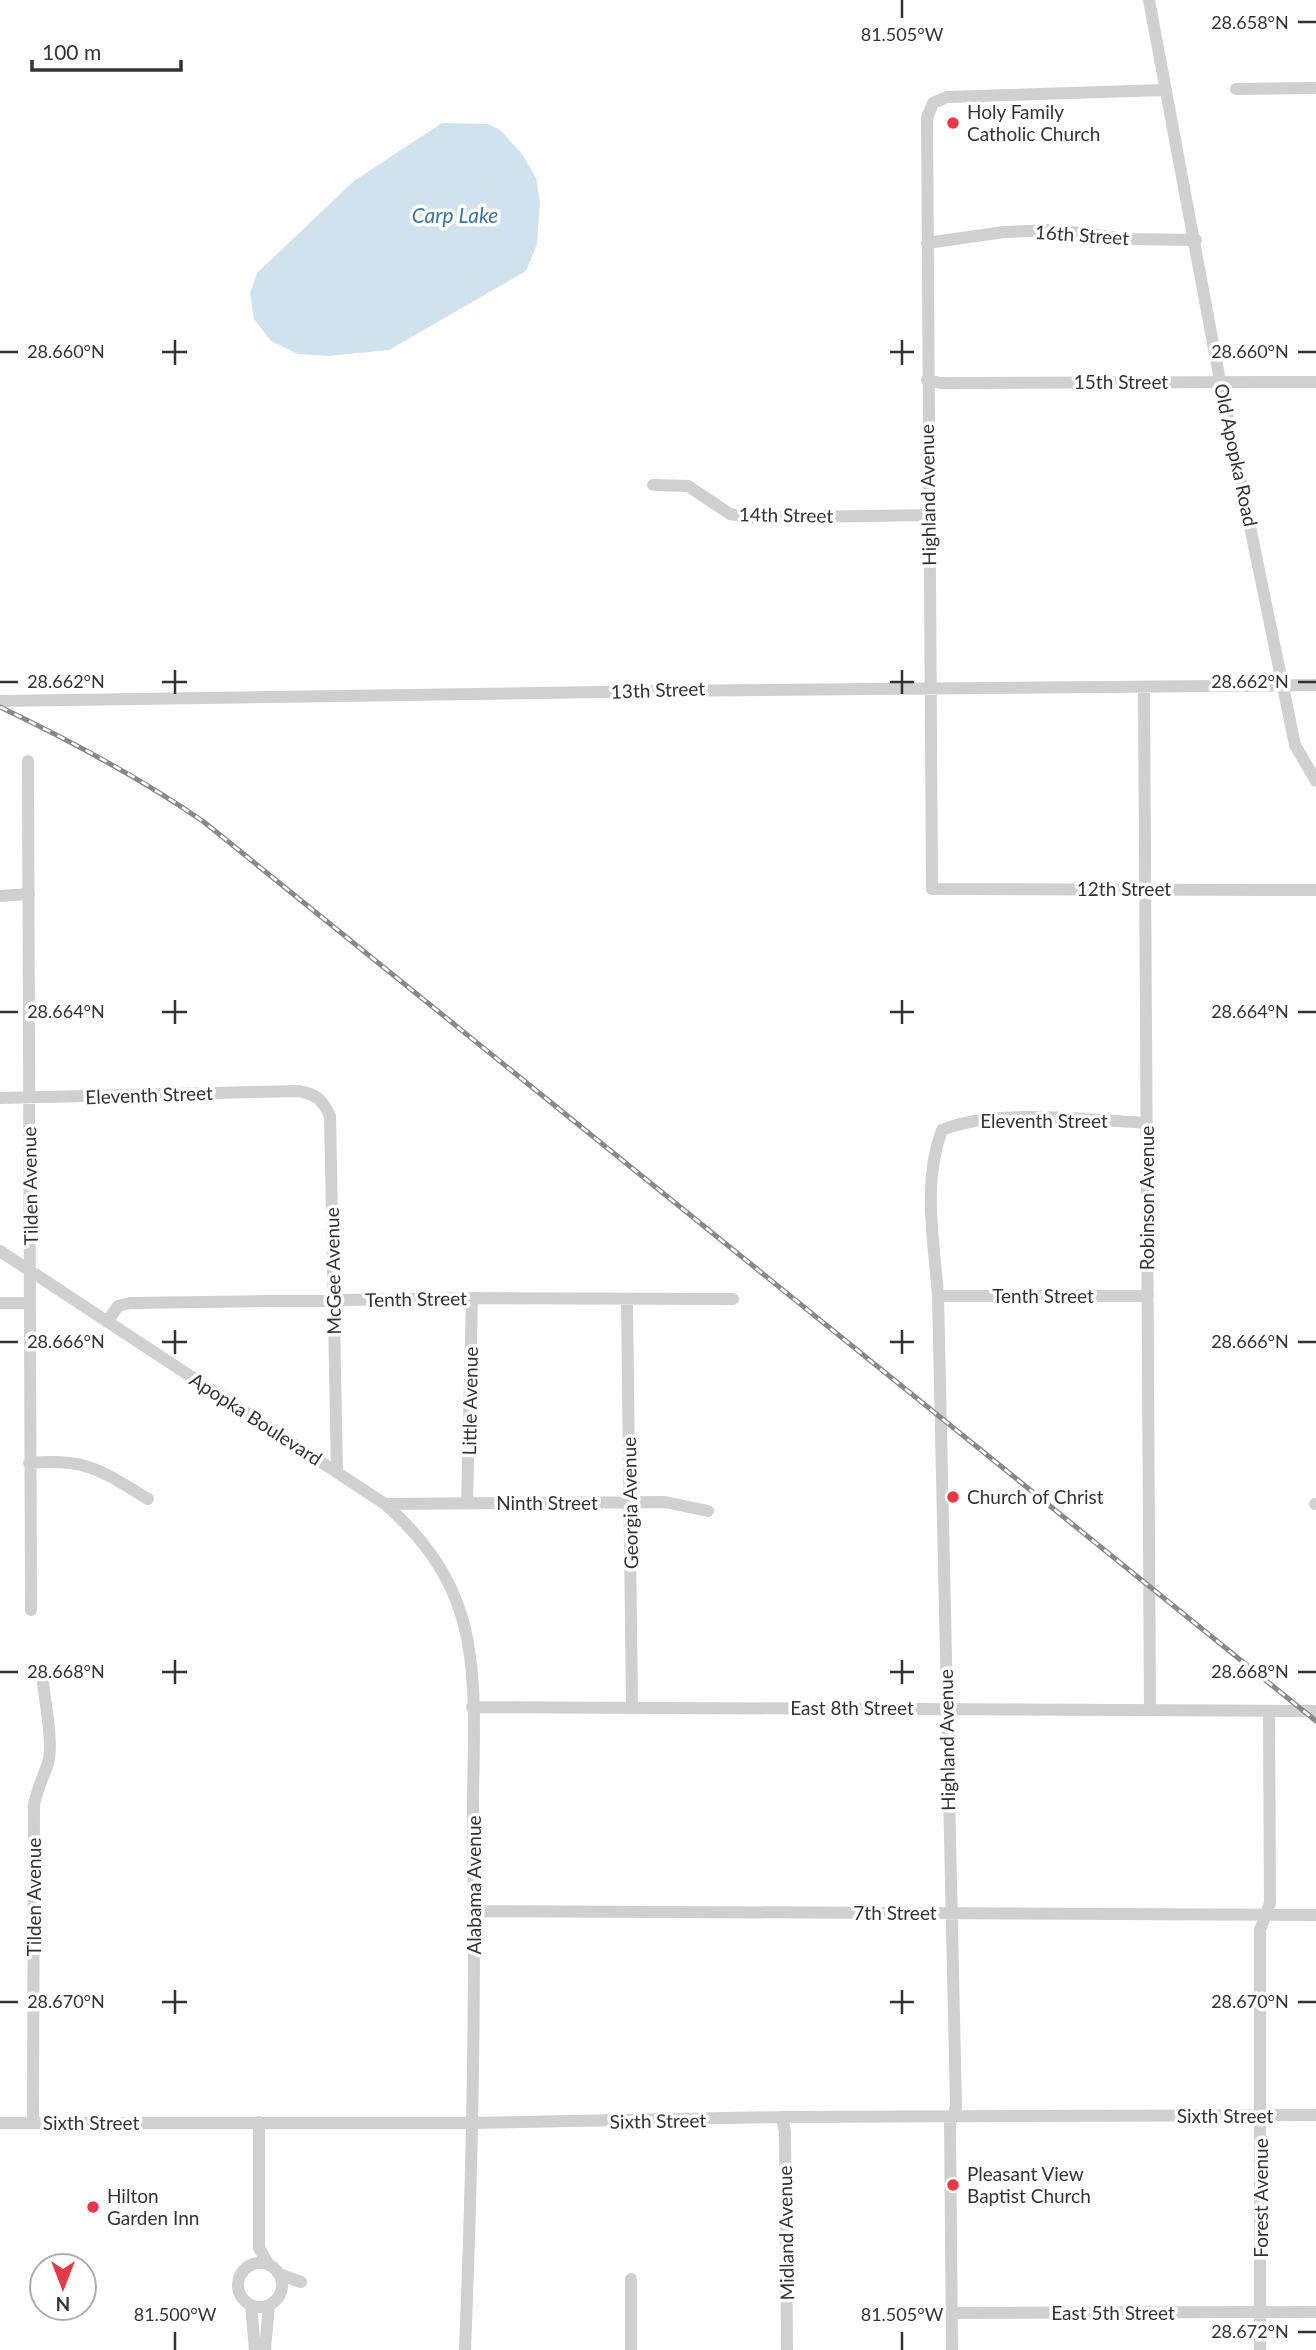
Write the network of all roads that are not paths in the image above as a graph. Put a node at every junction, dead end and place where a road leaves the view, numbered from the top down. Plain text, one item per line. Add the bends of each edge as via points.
1 (1149, 0) edge
2 (1316, 88) edge
3 (1236, 89) dead end
4 (1164, 90) junction
5 (1196, 240) junction
6 (927, 243) junction
7 (926, 380) junction
8 (1220, 381) junction
9 (1316, 382) edge
10 (653, 485) dead end
11 (928, 515) junction
12 (1283, 685) junction
13 (1316, 685) edge
14 (1144, 687) junction
15 (930, 688) junction
16 (0, 701) edge
17 (28, 761) dead end
18 (1316, 781) edge
19 (932, 889) joint
20 (1143, 889) junction
21 (1316, 890) edge
22 (29, 894) junction
23 (0, 896) edge
24 (298, 1091) joint
25 (0, 1098) edge
26 (29, 1098) junction
27 (1147, 1123) junction
28 (942, 1130) joint
29 (0, 1251) edge
30 (32, 1272) junction
31 (939, 1296) junction
32 (1148, 1296) junction
33 (472, 1298) junction
34 (733, 1299) dead end
35 (627, 1300) junction
36 (334, 1301) junction
37 (0, 1303) edge
38 (30, 1303) junction
39 (107, 1322) junction
40 (29, 1464) junction
41 (337, 1472) junction
42 (148, 1499) dead end
43 (467, 1503) junction
44 (630, 1503) junction
45 (385, 1504) junction
46 (708, 1511) dead end
47 (31, 1611) dead end
48 (42, 1675) dead end
49 (472, 1707) junction
50 (632, 1707) junction
51 (946, 1708) junction
52 (1150, 1709) junction
53 (1269, 1711) junction
54 (1316, 1711) edge
55 (474, 1911) junction
56 (951, 1913) junction
57 (1266, 1915) junction
58 (1316, 1915) edge
59 (1316, 2115) edge
60 (953, 2116) junction
61 (1261, 2116) junction
62 (782, 2117) junction
63 (259, 2122) junction
64 (0, 2123) edge
65 (33, 2123) junction
66 (472, 2123) junction
67 (259, 2248) junction
68 (269, 2265) junction
69 (248, 2266) junction
70 (279, 2274) junction
71 (631, 2279) dead end
72 (279, 2295) junction
73 (251, 2305) junction
74 (269, 2305) junction
75 (1316, 2312) edge
76 (952, 2313) junction
77 (1260, 2313) junction
78 (255, 2350) edge
79 (265, 2350) edge
80 (465, 2350) edge
81 (631, 2350) edge
82 (787, 2350) edge
83 (952, 2350) edge
84 (1260, 2350) edge

1 - 4 street, Old Apopka Road
2 - 3 street
4 - 5 street, Old Apopka Road
4 - 6 street, Highland Avenue via 947,97 933,103 927,118
5 - 6 street, 16th Street via 1127,239 1055,230
5 - 8 street, Old Apopka Road
6 - 7 street, Highland Avenue
7 - 8 street, 15th Street
7 - 11 street, Highland Avenue
8 - 9 street, 15th Street
8 - 12 street, Old Apopka Road
10 - 11 street, 14th Street via 688,486 730,514 753,518
11 - 15 street, Highland Avenue
12 - 13 street, 13th Street
12 - 14 street, 13th Street
12 - 18 street, Old Apopka Road via 1295,745
14 - 15 street, 13th Street
14 - 20 street, Robinson Avenue
15 - 16 street, 13th Street
15 - 19 street, Highland Avenue
17 - 22 street, Tilden Avenue
19 - 20 street, 12th Street
20 - 21 street, 12th Street
20 - 27 street, Robinson Avenue
22 - 23 street
22 - 26 street, Tilden Avenue
24 - 26 street, Eleventh Street
24 - 36 street, McGee Avenue via 323,1099 330,1116
25 - 26 street, Eleventh Street
26 - 30 street, Tilden Avenue
27 - 28 street, Eleventh Street via 1041,1118 962,1122
27 - 32 street, Robinson Avenue
28 - 31 street, Highland Avenue via 934,1150 929,1190
29 - 30 street, Apopka Boulevard
30 - 38 street, Tilden Avenue
30 - 39 street, Apopka Boulevard
31 - 32 street, Tenth Street
31 - 51 street, Highland Avenue
32 - 52 street, Robinson Avenue
33 - 35 street, Tenth Street
33 - 36 street, Tenth Street
33 - 43 street, Little Avenue
34 - 35 street, Tenth Street
35 - 44 street, Georgia Avenue
36 - 39 street, Tenth Street via 124,1303
36 - 41 street, McGee Avenue
37 - 38 street
38 - 40 street, Tilden Avenue
39 - 41 street, Apopka Boulevard
40 - 42 street via 63,1460 93,1466
40 - 47 street, Tilden Avenue
41 - 45 street, Alabama Avenue
43 - 44 street, Ninth Street
43 - 45 street, Ninth Street
44 - 46 street, Ninth Street via 684,1504
44 - 50 street, Georgia Avenue
45 - 49 street, Alabama Avenue via 425,1544 453,1591 467,1636
48 - 65 street, Tilden Avenue via 49,1750 34,1805
49 - 50 street, East 8th Street
49 - 55 street, Alabama Avenue
50 - 51 street, East 8th Street
51 - 52 street, East 8th Street
51 - 56 street, Highland Avenue
52 - 53 street, East 8th Street
53 - 54 street, East 8th Street
53 - 57 street, Forest Avenue via 1270,1903
55 - 56 street, 7th Street
55 - 66 street, Alabama Avenue
56 - 57 street, 7th Street
56 - 60 street, Highland Avenue
57 - 58 street, 7th Street
57 - 61 street, Forest Avenue via 1260,1930
59 - 61 street, Sixth Street
60 - 61 street, Sixth Street
60 - 62 street, Sixth Street
60 - 76 street, Highland Avenue
61 - 77 street, Forest Avenue
62 - 66 street, Sixth Street
62 - 82 street, Midland Avenue
63 - 65 street, Sixth Street
63 - 66 street, Sixth Street
63 - 67 street
64 - 65 street, Sixth Street
66 - 80 street, Alabama Avenue
67 - 68 street
67 - 69 street
68 - 69 street
68 - 70 street
69 - 73 street via 238,2285 242,2298
70 - 72 street
70 - 72 street via 301,2285
71 - 81 street
72 - 74 street
73 - 74 street
73 - 78 street
74 - 79 street
75 - 77 street, East 5th Street
76 - 77 street, East 5th Street
76 - 83 street, Highland Avenue
77 - 84 street, Forest Avenue

